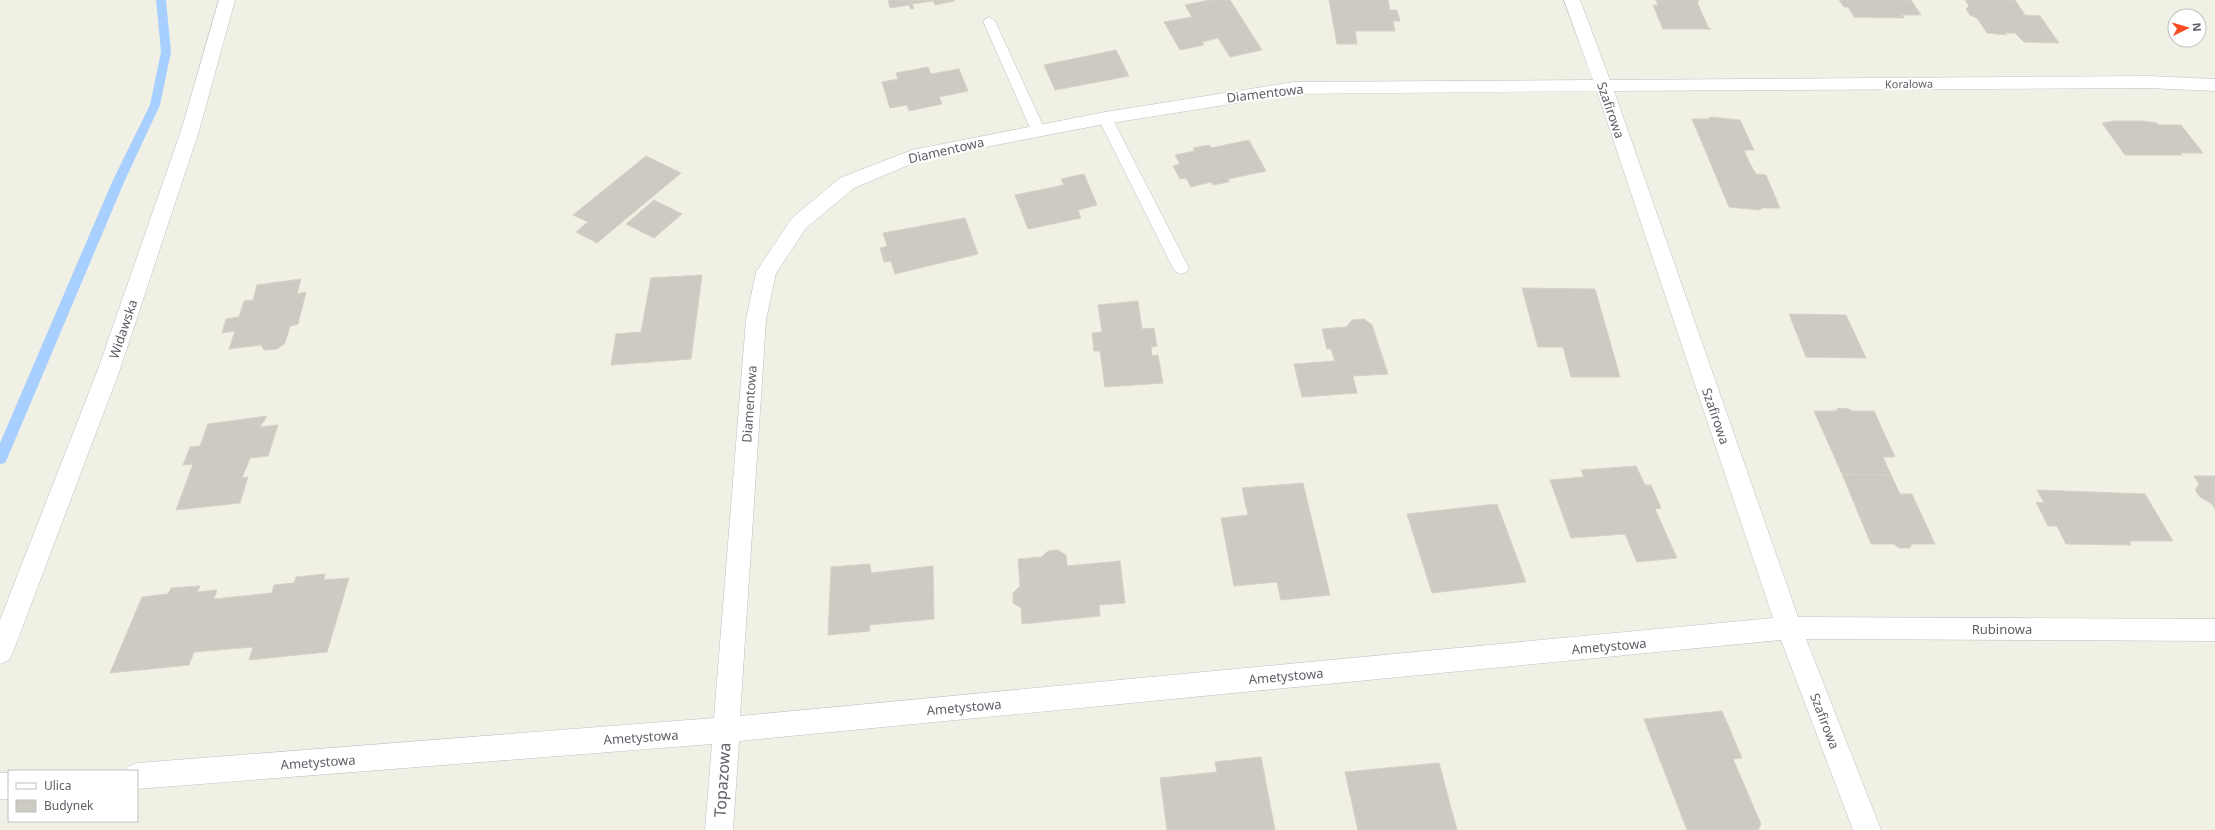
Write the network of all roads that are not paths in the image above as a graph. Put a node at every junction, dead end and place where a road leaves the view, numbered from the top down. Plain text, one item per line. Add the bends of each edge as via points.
1 (227, 0) edge
2 (1572, 0) edge
3 (989, 21) dead end
4 (2215, 85) edge
5 (1604, 87) junction
6 (1105, 118) junction
7 (1038, 130) junction
8 (1181, 268) dead end
9 (1789, 628) junction
10 (2215, 630) edge
11 (0, 652) edge
12 (725, 730) junction
13 (138, 776) edge
14 (719, 830) edge
15 (1867, 830) edge

1 - 11 street, Widawska via 190,131 108,372
2 - 5 street, Szafirowa
3 - 7 lane
4 - 5 street, Koralowa via 2148,82
5 - 6 street, Diamentowa via 1294,88
5 - 9 street, Szafirowa
6 - 7 street, Diamentowa
6 - 8 lane
7 - 12 street, Diamentowa via 919,154 847,183 799,223 766,272 755,328
9 - 10 street, Rubinowa
9 - 12 street, Ametystowa
9 - 15 street, Szafirowa
12 - 13 street, Ametystowa
12 - 14 street, Topazowa

